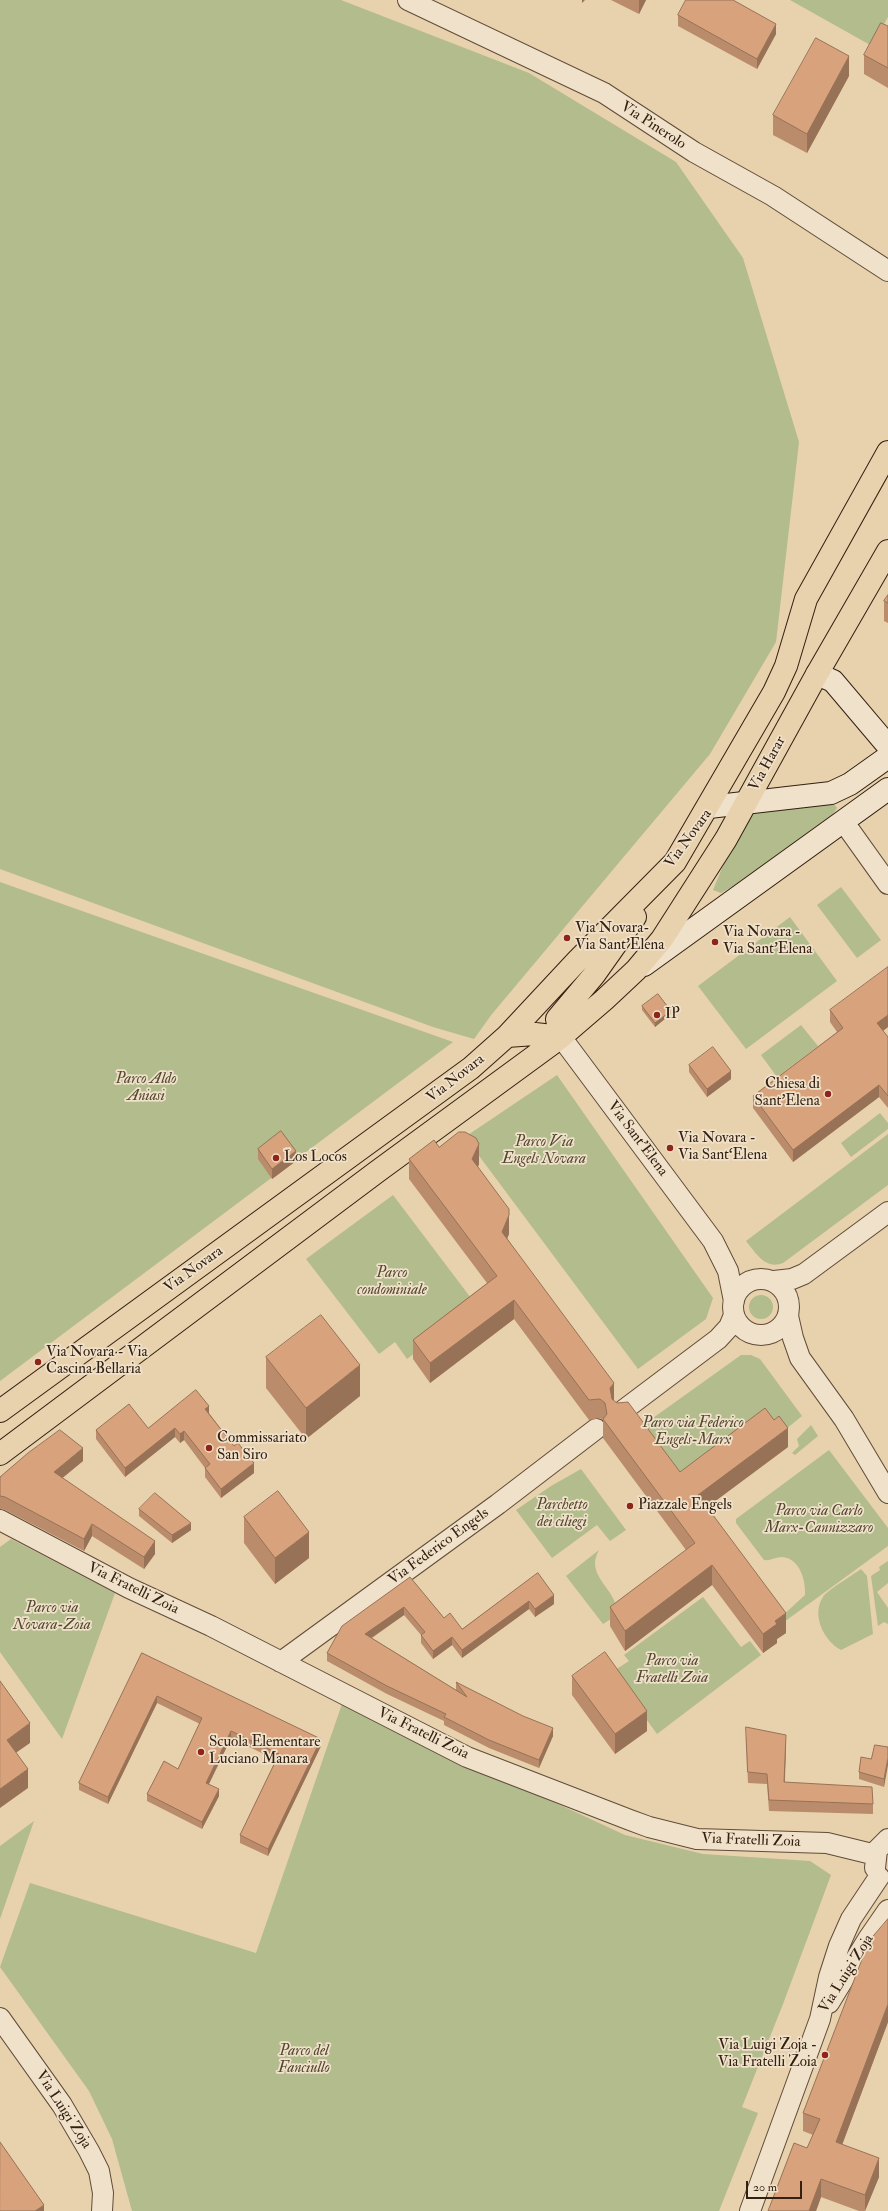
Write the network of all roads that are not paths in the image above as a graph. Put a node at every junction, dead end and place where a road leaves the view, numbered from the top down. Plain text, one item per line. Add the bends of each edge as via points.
1 (408, 0) edge
2 (888, 271) edge
3 (888, 452) edge
4 (888, 551) edge
5 (817, 674) junction
6 (888, 746) edge
7 (888, 757) edge
8 (843, 787) junction
9 (888, 789) edge
10 (747, 802) junction
11 (709, 807) junction
12 (843, 821) junction
13 (675, 862) junction
14 (888, 884) edge
15 (636, 970) junction
16 (507, 1036) junction
17 (561, 1037) junction
18 (888, 1212) edge
19 (713, 1241) junction
20 (804, 1274) junction
21 (769, 1280) junction
22 (734, 1308) junction
23 (789, 1310) junction
24 (763, 1336) junction
25 (805, 1366) junction
26 (0, 1411) edge
27 (621, 1412) edge
28 (844, 1419) junction
29 (596, 1429) dead end
30 (0, 1454) edge
31 (888, 1467) edge
32 (888, 1493) edge
33 (0, 1520) edge
34 (281, 1662) junction
35 (888, 1839) edge
36 (876, 1855) junction
37 (884, 1882) edge
38 (888, 1910) edge
39 (0, 2018) edge
40 (820, 2019) junction
41 (102, 2211) edge
42 (750, 2211) edge

1 - 2 street, Via Pinerolo via 604,93 694,152 773,196
3 - 11 main road, Via Harar via 806,600 786,666 774,692
4 - 5 main road, Via Harar
5 - 6 street via 833,681
5 - 10 main road, Via Harar
7 - 8 street, Via Novara
8 - 10 street, Via Novara via 830,793
8 - 12 street
9 - 12 street, Via Novara
10 - 11 street, Via Novara
10 - 15 main road, Via Harar via 682,910
11 - 13 main road, Via Novara
12 - 14 street
12 - 15 street, Via Novara
13 - 16 main road, Via Novara
13 - 17 main road via 594,975 558,1019
15 - 17 main road, Via Novara
16 - 17 main road via 535,1034
16 - 26 main road, Via Novara via 453,1082
17 - 19 street, Via Sant’Elena
17 - 30 main road, Via Novara
18 - 20 street
19 - 21 street, Via Sant’Elena via 740,1267
19 - 22 street, Via Sant’Elena via 728,1271
20 - 21 street via 792,1280
20 - 23 street via 794,1289
21 - 22 street via 756,1279 747,1283 740,1289
21 - 23 street via 784,1290
22 - 24 street via 738,1324 745,1331
22 - 27 street via 729,1327 718,1339
23 - 24 street via 781,1329
23 - 25 street via 793,1338
24 - 25 street via 787,1350
25 - 28 street
28 - 31 street
28 - 32 street
29 - 34 street, Via Federico Engels via 498,1504
33 - 34 street, Via Fratelli Zoia via 129,1588
34 - 36 street, Via Fratelli Zoia via 467,1757 649,1827 697,1839 827,1844
35 - 36 street via 879,1847
36 - 37 street via 875,1867
37 - 40 street, Via Luigi Zoja via 851,1919 829,1977
38 - 40 street, Via Luigi Zoja
39 - 41 street, Via Luigi Zoja via 62,2105 89,2151 99,2172 103,2194
40 - 42 street, Via Luigi Zoja

